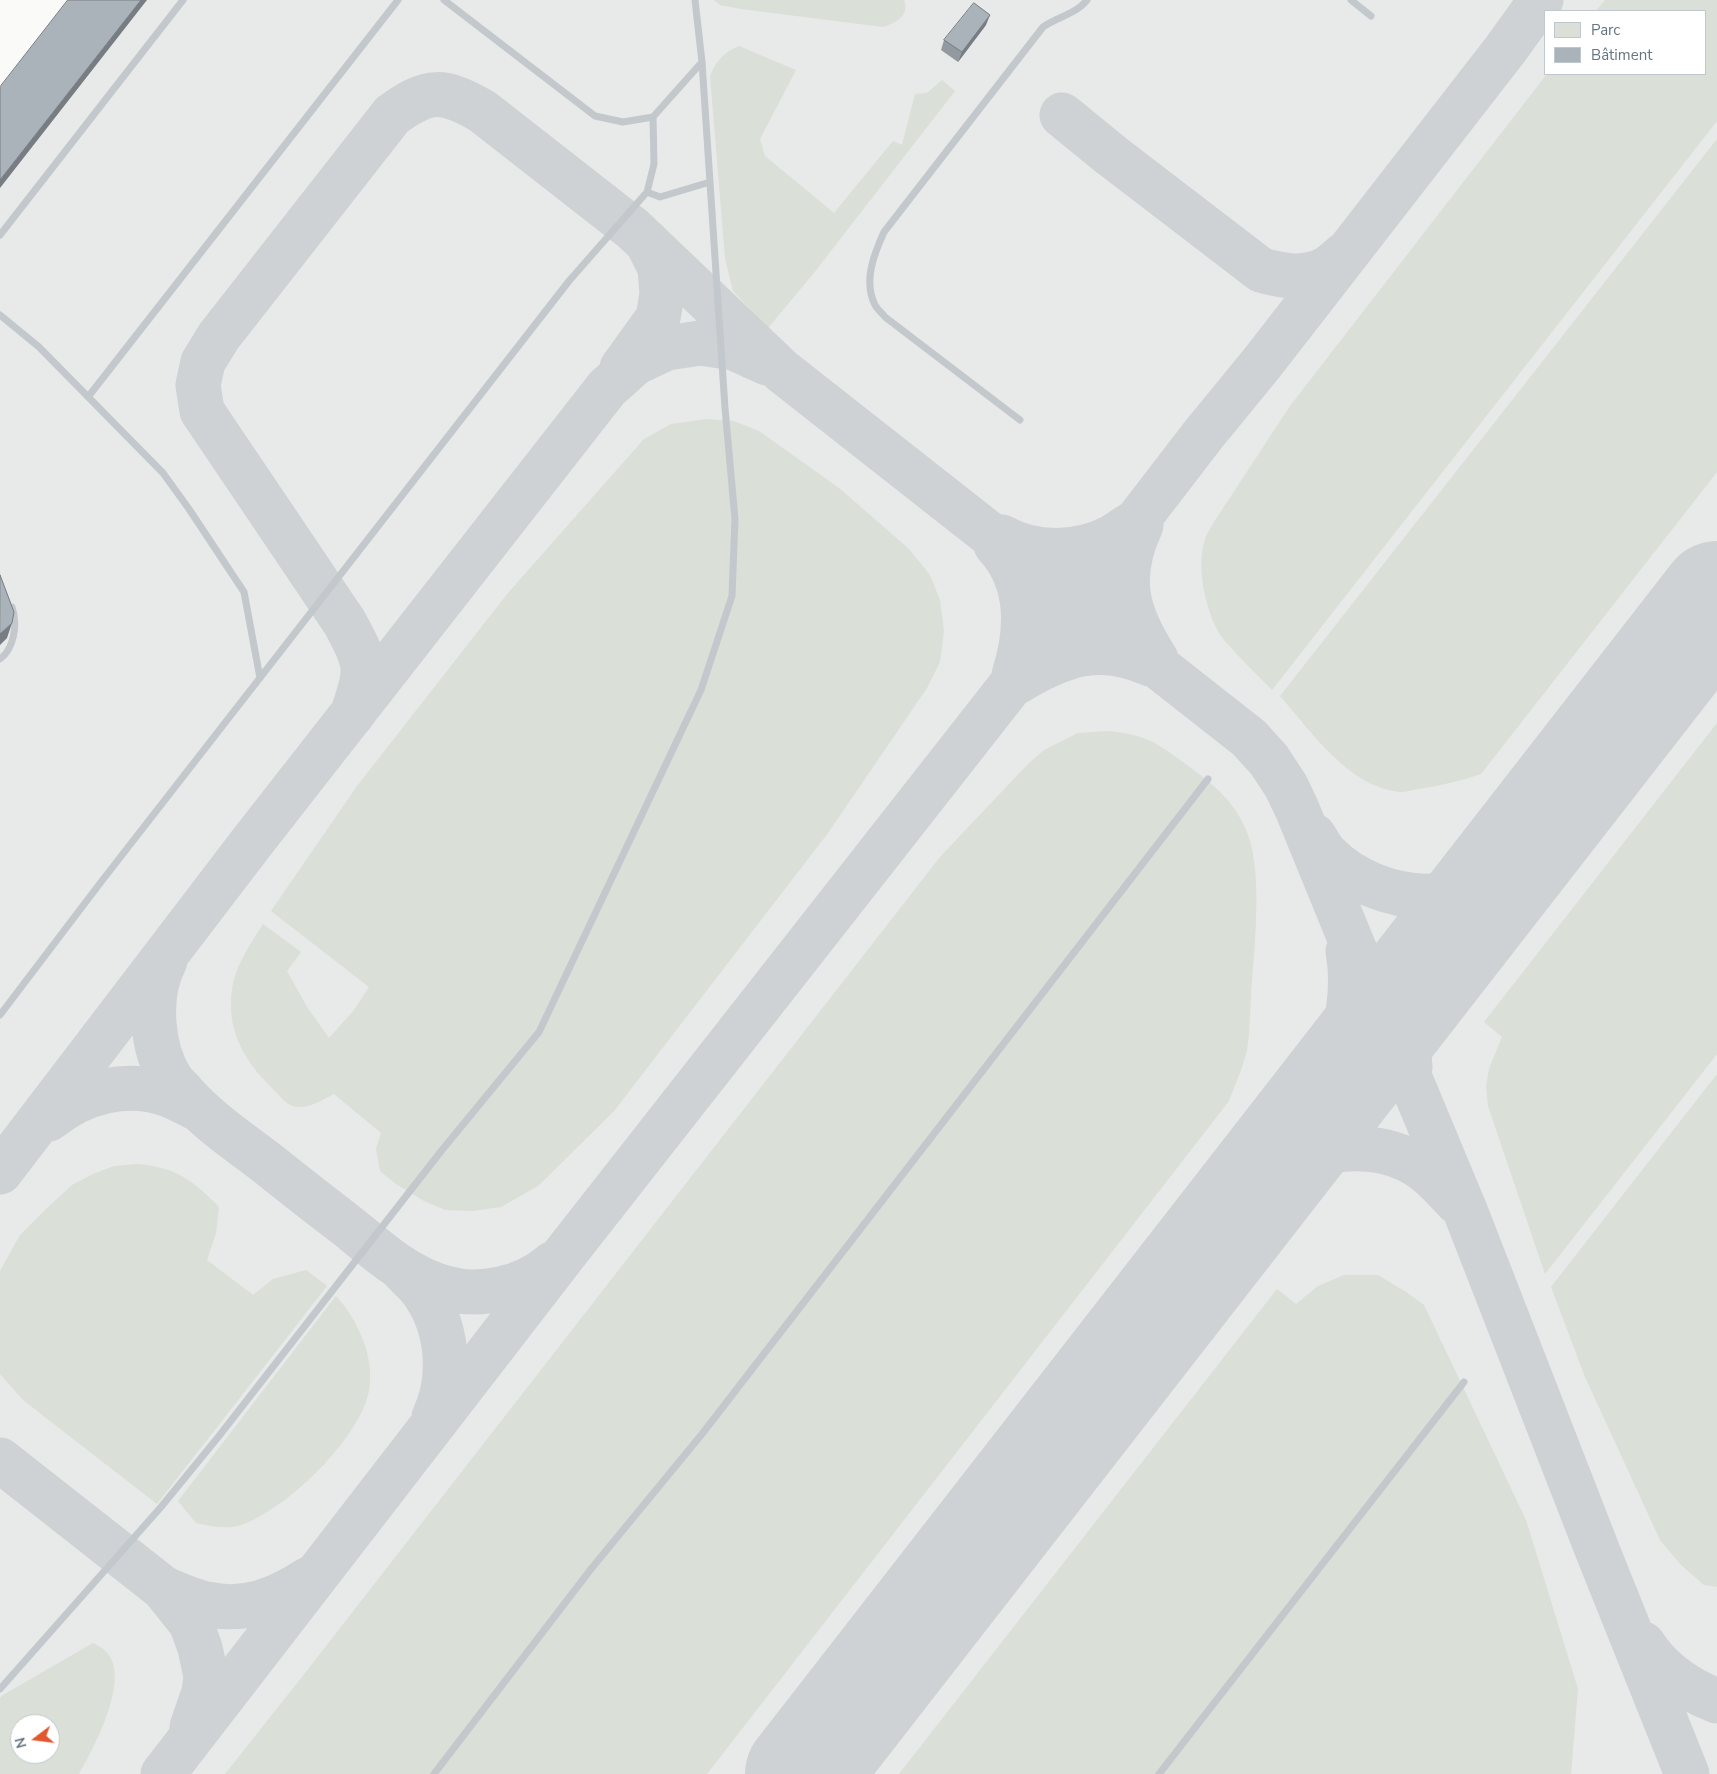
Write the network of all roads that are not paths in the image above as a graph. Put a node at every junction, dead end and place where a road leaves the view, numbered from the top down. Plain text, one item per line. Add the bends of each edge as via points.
1 (183, 0) edge
2 (398, 0) edge
3 (444, 0) edge
4 (695, 0) edge
5 (1087, 0) edge
6 (1351, 0) edge
7 (1371, 16) dead end
8 (702, 62) junction
9 (652, 117) junction
10 (710, 182) junction
11 (647, 192) junction
12 (0, 235) edge
13 (0, 315) edge
14 (88, 397) junction
15 (1020, 420) dead end
16 (10, 603) edge
17 (0, 660) edge
18 (260, 678) junction
19 (1208, 779) dead end
20 (0, 1015) edge
21 (1464, 1382) dead end
22 (0, 1689) edge
23 (434, 1774) edge
24 (1160, 1774) edge

1 - 12 lane
2 - 14 lane
3 - 9 lane via 595,116 623,122
4 - 8 lane
5 - 15 lane via 1076,10 1042,27 884,232 873,256 871,290 875,305 885,317
6 - 7 lane
8 - 9 lane
8 - 10 lane
9 - 11 lane via 654,164
10 - 11 lane via 660,197
10 - 22 lane via 735,518 732,596 701,690 539,1032 442,1150 190,1472
11 - 18 lane via 569,281
13 - 14 lane via 39,347
14 - 18 lane via 163,473 190,508 244,592
16 - 17 lane via 14,632 8,653
18 - 20 lane
19 - 23 lane via 702,1434 591,1570
21 - 24 lane

